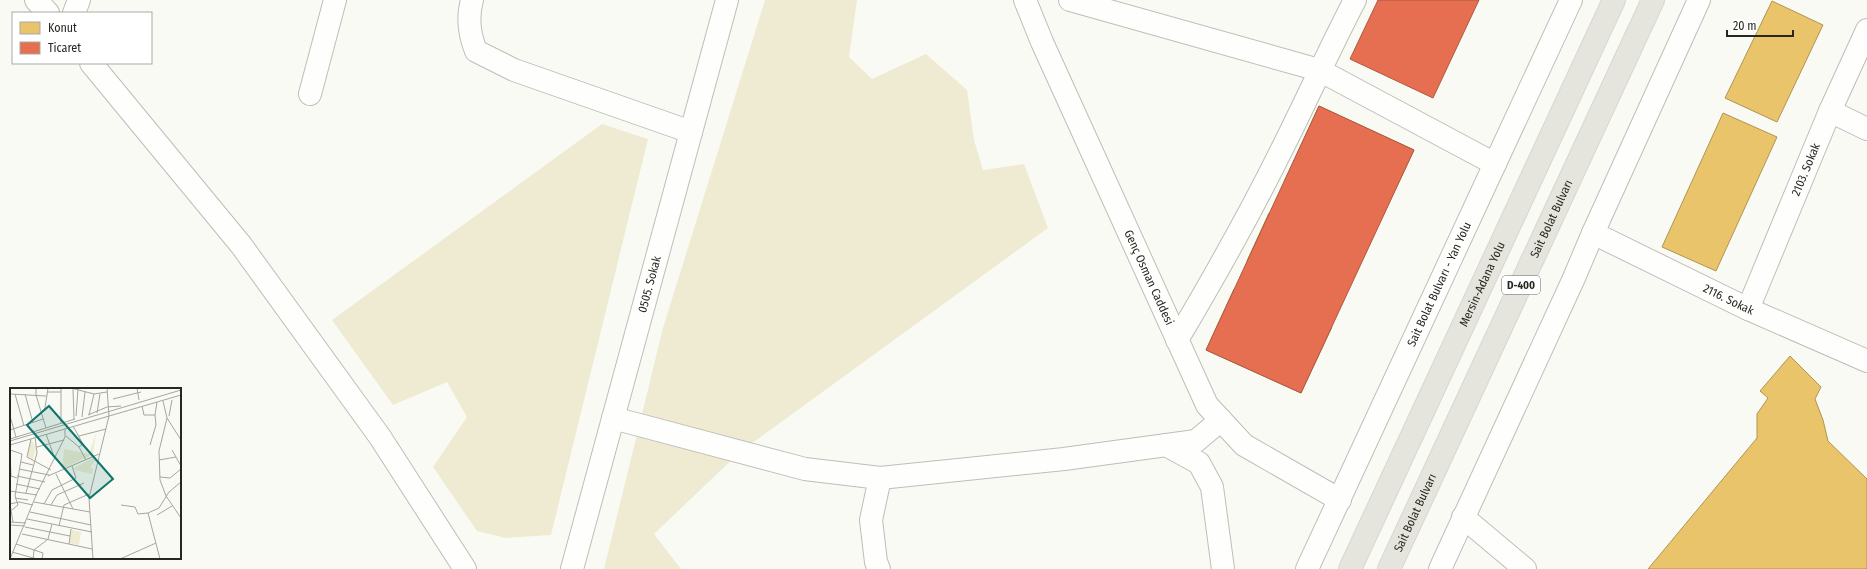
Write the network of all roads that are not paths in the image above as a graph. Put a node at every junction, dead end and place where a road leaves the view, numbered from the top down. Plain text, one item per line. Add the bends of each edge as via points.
1 (36, 0) edge
2 (79, 0) edge
3 (335, 0) edge
4 (472, 0) edge
5 (727, 0) edge
6 (1026, 0) edge
7 (1070, 0) edge
8 (1355, 0) edge
9 (1571, 0) edge
10 (1614, 0) edge
11 (1654, 0) edge
12 (1699, 0) edge
13 (47, 12) edge
14 (74, 12) edge
15 (1867, 30) edge
16 (92, 64) edge
17 (1319, 70) junction
18 (310, 94) dead end
19 (1830, 111) junction
20 (1867, 129) edge
21 (691, 132) junction
22 (1495, 164) junction
23 (1593, 233) junction
24 (1748, 309) junction
25 (1177, 340) junction
26 (1867, 361) edge
27 (613, 418) junction
28 (1221, 420) junction
29 (1166, 445) junction
30 (880, 478) junction
31 (1340, 500) junction
32 (1464, 517) junction
33 (464, 569) edge
34 (572, 569) edge
35 (879, 569) edge
36 (1223, 569) edge
37 (1307, 569) edge
38 (1350, 569) edge
39 (1389, 569) edge
40 (1440, 569) edge
41 (1525, 569) edge

1 - 13 street
2 - 14 street
3 - 18 street
4 - 21 street via 469,11 470,34 476,51 514,70
5 - 21 street, 0505. Sokak
6 - 25 street, Genç Osman Caddesi via 1045,49
7 - 17 street
8 - 17 street
9 - 22 street, Sait Bolat Bulvarı - Yan Yolu
10 - 38 highway, Mersin-Adana Yolu / D-400
11 - 39 highway, Sait Bolat Bulvarı / D-400
12 - 23 street
15 - 19 street, 2103. Sokak
16 - 33 street via 241,245 380,437
17 - 22 street
17 - 25 street via 1284,145 1224,260
19 - 20 street
19 - 24 street, 2103. Sokak
21 - 27 street, 0505. Sokak
22 - 31 street, Sait Bolat Bulvarı - Yan Yolu
23 - 24 street, 2116. Sokak
23 - 32 street
24 - 26 street, 2116. Sokak
25 - 28 street, Genç Osman Caddesi via 1207,405
27 - 30 street via 805,469
27 - 34 street, 0505. Sokak
28 - 29 street via 1196,441
28 - 31 street, Genç Osman Caddesi via 1244,445
29 - 30 street via 1064,459
29 - 36 street via 1199,463 1212,487
30 - 35 street via 872,520
31 - 37 street, Sait Bolat Bulvarı - Yan Yolu
32 - 40 street
32 - 41 street

